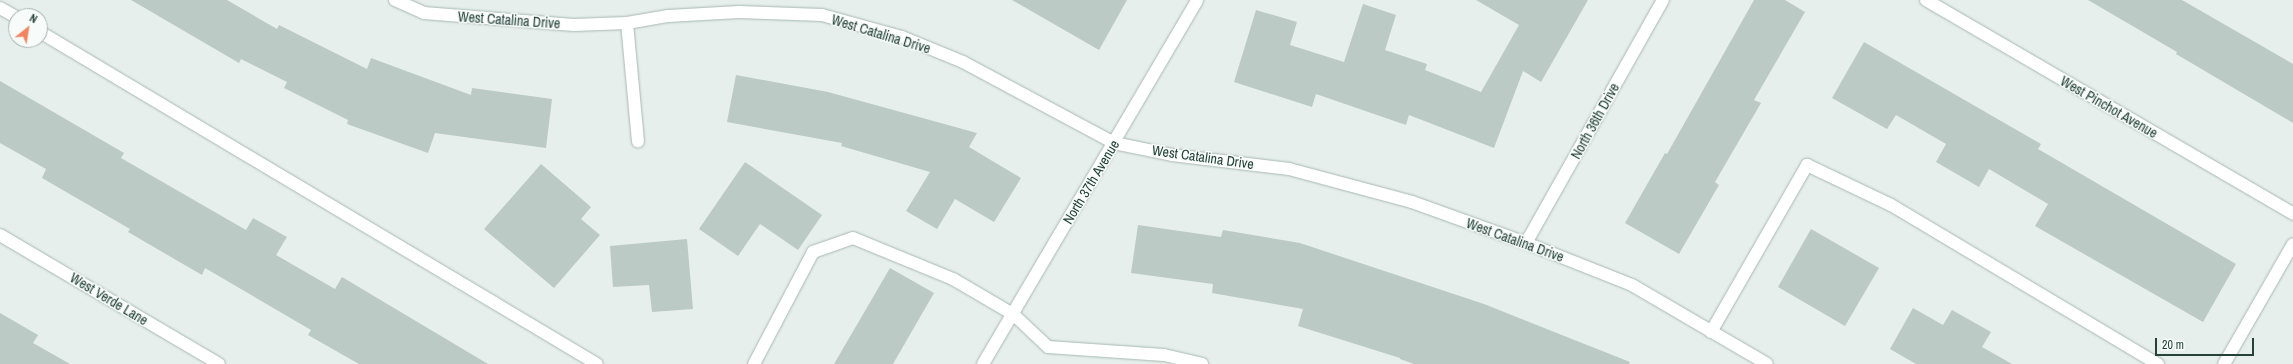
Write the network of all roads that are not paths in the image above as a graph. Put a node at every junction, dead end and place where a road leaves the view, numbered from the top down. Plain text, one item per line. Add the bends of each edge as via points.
1 (395, 0) edge
2 (1198, 0) edge
3 (1663, 0) edge
4 (1926, 0) edge
5 (627, 23) junction
6 (48, 37) edge
7 (638, 141) dead end
8 (1114, 143) junction
9 (2293, 214) edge
10 (0, 235) edge
11 (1526, 242) junction
12 (2293, 244) edge
13 (1013, 314) junction
14 (1711, 332) junction
15 (219, 364) edge
16 (597, 364) edge
17 (754, 364) edge
18 (983, 364) edge
19 (1202, 364) edge
20 (1767, 364) edge
21 (2158, 364) edge
22 (2224, 364) edge

1 - 5 street, West Catalina Drive via 424,14 574,25
2 - 8 street, North 37th Avenue
3 - 11 street, North 36th Drive
4 - 9 street, West Pinchot Avenue
5 - 7 street
5 - 8 street, West Catalina Drive via 668,16 739,12 822,15 902,37 963,62
6 - 16 street
8 - 11 street, West Catalina Drive via 1172,155 1289,169 1412,202
8 - 13 street, North 37th Avenue
10 - 15 street, West Verde Lane
11 - 14 street, West Catalina Drive via 1632,285
12 - 22 street
13 - 17 street via 953,279 853,238 813,252
13 - 18 street, North 37th Avenue
13 - 19 street via 1048,346 1164,355
14 - 20 street, West Catalina Drive
14 - 21 street via 1807,165 1891,205

